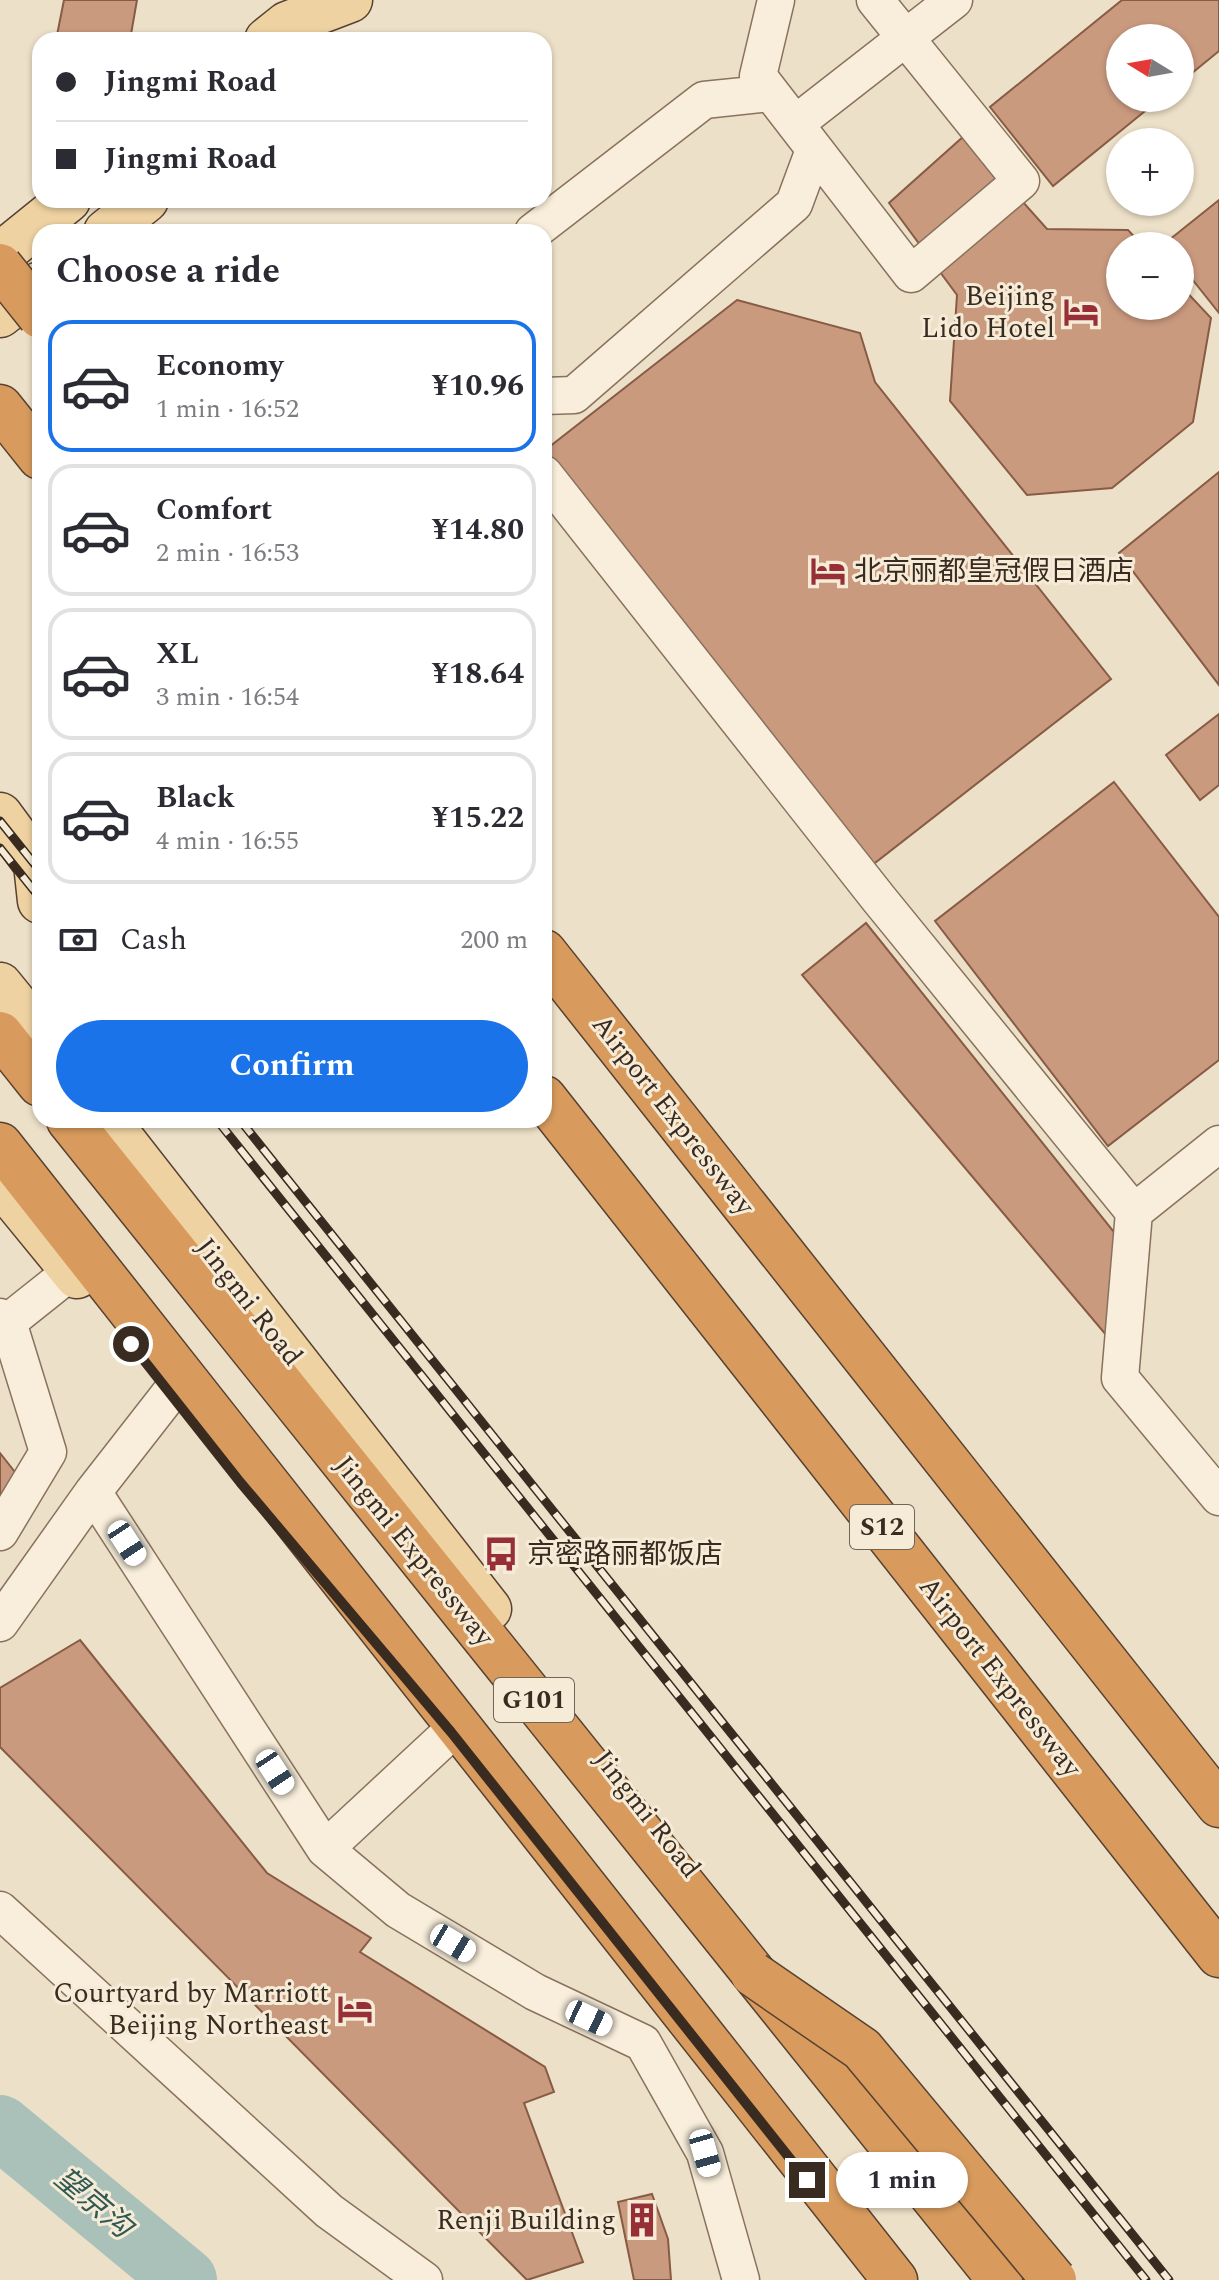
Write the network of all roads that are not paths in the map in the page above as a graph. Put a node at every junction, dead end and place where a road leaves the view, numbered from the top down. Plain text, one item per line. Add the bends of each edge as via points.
1 (776, 0) edge
2 (875, 0) edge
3 (954, 0) edge
4 (338, 12) edge
5 (277, 32) edge
6 (906, 38) junction
7 (771, 93) junction
8 (805, 137) junction
9 (58, 208) edge
10 (136, 208) edge
11 (38, 224) edge
12 (116, 224) edge
13 (543, 224) edge
14 (32, 229) edge
15 (0, 255) edge
16 (0, 266) edge
17 (32, 290) edge
18 (32, 306) edge
19 (0, 315) edge
20 (552, 396) edge
21 (552, 484) edge
22 (0, 815) edge
23 (32, 859) edge
24 (552, 962) edge
25 (0, 985) edge
26 (32, 1024) edge
27 (0, 1034) edge
28 (32, 1074) edge
29 (552, 1108) edge
30 (75, 1128) edge
31 (113, 1128) edge
32 (1219, 1144) edge
33 (0, 1145) edge
34 (0, 1182) edge
35 (1134, 1212) junction
36 (72, 1271) junction
37 (4, 1319) edge
38 (171, 1392) junction
39 (93, 1492) junction
40 (1219, 1497) edge
41 (0, 1532) edge
42 (0, 1623) edge
43 (451, 1732) junction
44 (1219, 1805) edge
45 (325, 1849) junction
46 (0, 1910) edge
47 (1219, 1955) edge
48 (753, 1974) junction
49 (424, 2280) edge
50 (741, 2280) edge
51 (886, 2280) edge
52 (895, 2280) edge
53 (1000, 2280) edge
54 (1011, 2280) edge
55 (1054, 2280) edge

1 - 7 street via 758,76
2 - 6 street
3 - 6 street
4 - 5 main road via 287,24
6 - 8 street
6 - 8 street via 1021,181 911,274
7 - 8 street
7 - 13 street via 704,100
8 - 20 street via 794,204 574,395
9 - 11 main road
10 - 12 main road
14 - 15 main road
16 - 18 highway, bridge
17 - 19 main road
21 - 35 street
22 - 23 main road
24 - 44 highway, Airport Expressway
25 - 26 main road
27 - 28 highway
29 - 47 highway, Airport Expressway / S12
30 - 48 highway, Jingmi Expressway / G101
31 - 54 main road, Jingmi Road / G101
32 - 35 street
33 - 52 highway, G101
34 - 36 main road, G101
35 - 40 street via 1120,1378
36 - 37 street
36 - 38 main road, G101
37 - 41 street via 48,1452
38 - 39 street
38 - 43 main road, G101
39 - 42 street
39 - 45 street
43 - 45 street
43 - 51 main road, G101
45 - 50 street via 398,1910 535,1992 643,2043 705,2153
46 - 49 street via 329,2211
48 - 53 highway, Jingmi Expressway / G101, bridge
48 - 55 highway, bridge via 862,2049

